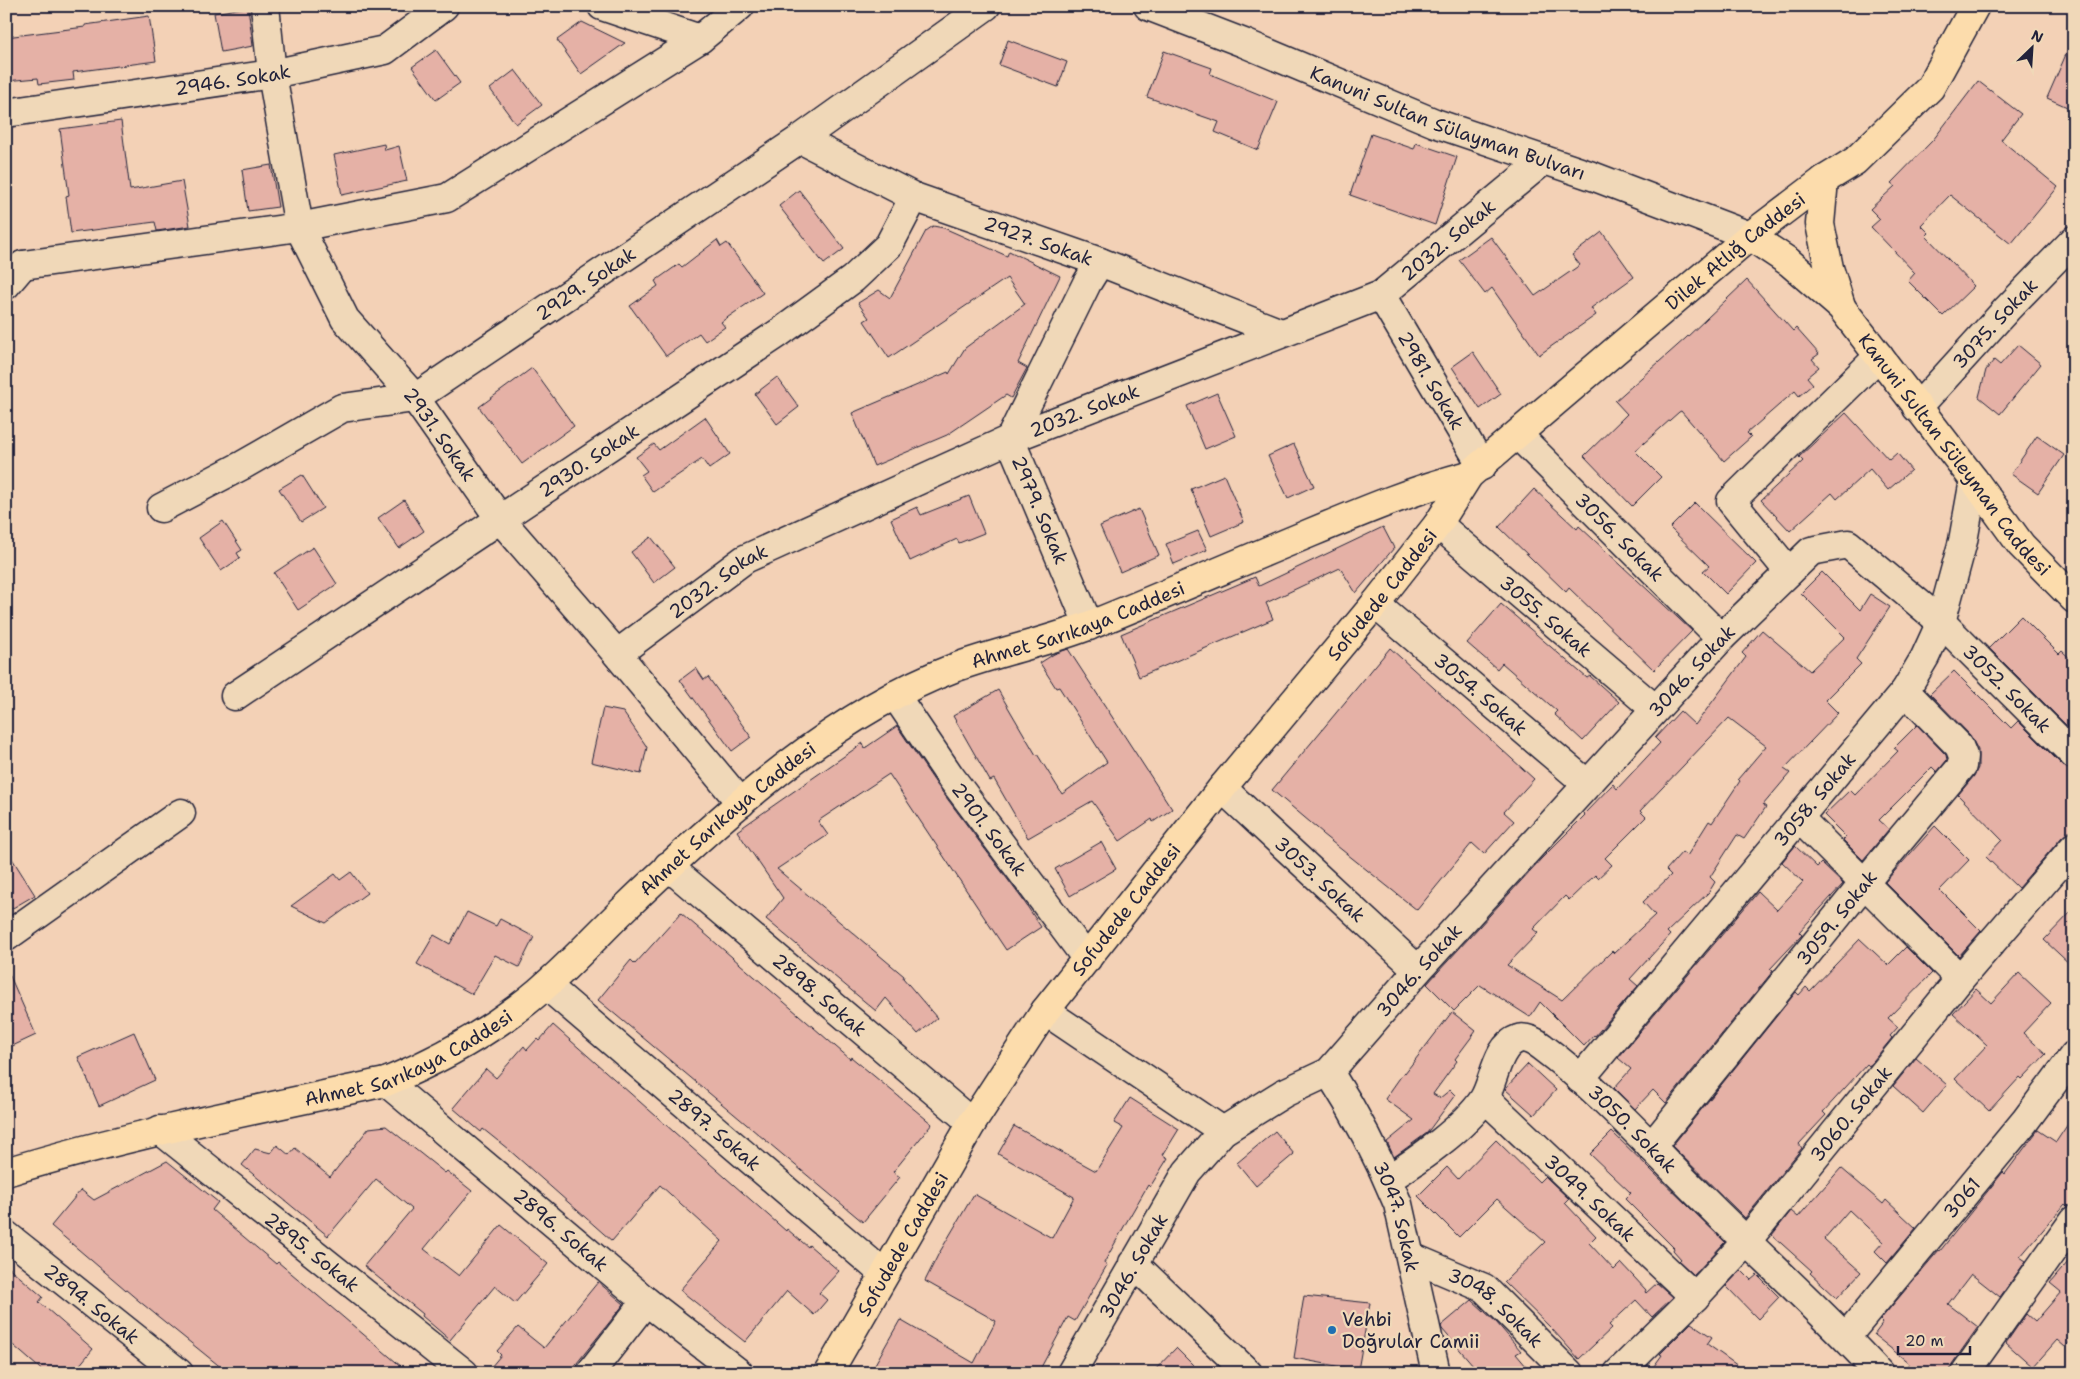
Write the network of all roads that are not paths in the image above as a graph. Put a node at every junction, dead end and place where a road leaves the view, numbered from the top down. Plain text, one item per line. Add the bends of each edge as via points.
1 (266, 6) edge
2 (444, 6) edge
3 (602, 6) edge
4 (740, 6) edge
5 (986, 6) edge
6 (1148, 6) edge
7 (1975, 6) edge
8 (700, 39) junction
9 (272, 74) junction
10 (6, 113) edge
11 (800, 139) junction
12 (1544, 160) junction
13 (1824, 180) junction
14 (914, 197) junction
15 (299, 227) junction
16 (1750, 236) junction
17 (2074, 240) edge
18 (1100, 262) junction
19 (12, 269) edge
20 (1381, 295) junction
21 (1841, 307) junction
22 (1280, 333) junction
23 (1879, 356) junction
24 (415, 398) junction
25 (1917, 408) junction
26 (1518, 435) junction
27 (1010, 439) junction
28 (1475, 471) junction
29 (1974, 480) junction
30 (161, 508) dead end
31 (500, 518) junction
32 (1438, 524) junction
33 (1789, 572) junction
34 (2074, 599) edge
35 (1375, 604) junction
36 (1941, 622) junction
37 (1089, 626) junction
38 (1721, 638) junction
39 (617, 654) junction
40 (1905, 691) junction
41 (895, 695) junction
42 (236, 696) dead end
43 (1655, 709) junction
44 (2074, 755) edge
45 (1586, 783) junction
46 (1222, 788) junction
47 (741, 803) junction
48 (181, 812) dead end
49 (1799, 818) junction
50 (2074, 847) edge
51 (668, 866) junction
52 (1865, 882) junction
53 (6, 937) edge
54 (1087, 959) junction
55 (1418, 970) junction
56 (1960, 978) junction
57 (546, 985) junction
58 (1045, 1011) junction
59 (2074, 1055) edge
60 (1329, 1072) junction
61 (1580, 1078) junction
62 (386, 1082) junction
63 (1485, 1098) junction
64 (972, 1122) junction
65 (160, 1130) junction
66 (1223, 1131) junction
67 (1651, 1147) junction
68 (6, 1172) edge
69 (1388, 1179) junction
70 (2074, 1220) edge
71 (6, 1235) edge
72 (1746, 1242) junction
73 (1411, 1257) junction
74 (1133, 1263) junction
75 (884, 1274) junction
76 (1695, 1297) junction
77 (646, 1301) junction
78 (1846, 1338) junction
79 (179, 1373) edge
80 (464, 1373) edge
81 (590, 1373) edge
82 (739, 1373) edge
83 (828, 1373) edge
84 (1071, 1373) edge
85 (1248, 1373) edge
86 (1436, 1373) edge
87 (1569, 1373) edge
88 (1618, 1373) edge
89 (1878, 1373) edge
90 (1965, 1373) edge

1 - 9 street, 2931. Sokak
2 - 9 street, 2946. Sokak via 385,50
3 - 8 street
4 - 8 street
5 - 11 street, 2929. Sokak
6 - 12 street, Kanuni Sultan Sülayman Bulvarı via 1435,123
7 - 13 main road, Dilek Atlığ Caddesi via 1930,88 1855,161
8 - 15 street via 447,198
9 - 10 street, 2946. Sokak
9 - 15 street, 2931. Sokak
11 - 14 street, 2927. Sokak
11 - 24 street, 2929. Sokak
12 - 16 street, Kanuni Sultan Sülayman Bulvarı
12 - 20 street, 2032. Sokak
13 - 16 main road, Dilek Atlığ Caddesi
13 - 21 main road via 1820,224
14 - 18 street, 2927. Sokak
14 - 31 street, 2930. Sokak via 889,245 853,279 779,333
15 - 19 street
15 - 24 street, 2931. Sokak via 345,319
16 - 21 main road via 1789,262
16 - 26 main road, Dilek Atlığ Caddesi
17 - 25 street, 3075. Sokak
18 - 22 street, 2927. Sokak
18 - 27 street, 2979. Sokak
20 - 22 street, 2032. Sokak
20 - 28 street, 2981. Sokak
21 - 23 main road, Kanuni Sultan Süleyman Caddesi
22 - 27 street, 2032. Sokak
23 - 25 main road, Kanuni Sultan Süleyman Caddesi
23 - 33 street via 1731,501
24 - 30 street, 2929. Sokak via 342,408
24 - 31 street, 2931. Sokak
25 - 29 main road, Kanuni Sultan Süleyman Caddesi
26 - 28 main road, Dilek Atlığ Caddesi
26 - 38 street, 3056. Sokak
27 - 37 street, 2979. Sokak
27 - 39 street, 2032. Sokak via 746,560
28 - 32 main road, Sofudede Caddesi
28 - 37 main road, Ahmet Sarıkaya Caddesi via 1372,507
29 - 34 main road, Kanuni Sultan Süleyman Caddesi via 2021,545
29 - 36 street, 3058. Sokak via 1963,540
31 - 39 street, 2931. Sokak
31 - 42 street, 2930. Sokak
32 - 35 main road, Sofudede Caddesi
32 - 43 street, 3055. Sokak
33 - 36 street, 3046. Sokak via 1811,551 1848,544
33 - 38 street, 3046. Sokak
35 - 45 street, 3054. Sokak
35 - 46 main road, Sofudede Caddesi
36 - 40 street, 3058. Sokak
36 - 44 street, 3052. Sokak
37 - 41 main road, Ahmet Sarıkaya Caddesi via 956,667
38 - 43 street, 3046. Sokak
39 - 47 street, 2931. Sokak
40 - 49 street, 3058. Sokak
40 - 52 street, 3059. Sokak via 1959,746 1962,766
41 - 47 main road, Ahmet Sarıkaya Caddesi via 839,728
41 - 54 street, 2901. Sokak via 950,776
43 - 45 street, 3046. Sokak
45 - 55 street, 3046. Sokak
46 - 54 main road, Sofudede Caddesi
46 - 55 street, 3053. Sokak
47 - 51 main road, Ahmet Sarıkaya Caddesi
48 - 53 street
49 - 52 street
49 - 61 street, 3058. Sokak
50 - 56 street, 3060. Sokak
51 - 57 main road, Ahmet Sarıkaya Caddesi
51 - 64 street, 2898. Sokak
52 - 56 street
52 - 67 street, 3059. Sokak
54 - 58 main road, Sofudede Caddesi
55 - 60 street, 3046. Sokak
56 - 72 street, 3060. Sokak
57 - 62 main road, Ahmet Sarıkaya Caddesi via 517,1009 452,1050
57 - 75 street, 2897. Sokak
58 - 64 main road, Sofudede Caddesi
58 - 66 street
59 - 78 street, 3061 via 2025,1121
60 - 66 street, 3046. Sokak via 1284,1093
60 - 69 street, 3047. Sokak
61 - 63 street, 3050. Sokak via 1540,1046 1519,1038 1506,1049 1496,1066
61 - 67 street, 3050. Sokak
62 - 65 main road, Ahmet Sarıkaya Caddesi
62 - 77 street, 2896. Sokak
63 - 69 street, 3050. Sokak via 1459,1125
63 - 76 street, 3049. Sokak
64 - 75 main road, Sofudede Caddesi
65 - 68 main road, Ahmet Sarıkaya Caddesi
65 - 80 street, 2895. Sokak
66 - 74 street, 3046. Sokak via 1187,1172
67 - 72 street, 3050. Sokak
69 - 73 street, 3047. Sokak via 1398,1204
70 - 90 street
71 - 79 street, 2894. Sokak
72 - 76 street, 3060. Sokak
72 - 78 street, 3050. Sokak
73 - 86 street, 3047. Sokak
73 - 87 street, 3048. Sokak via 1484,1288
74 - 84 street, 3046. Sokak
74 - 85 street
75 - 83 main road, Sofudede Caddesi
76 - 88 street, 3060. Sokak
77 - 81 street
77 - 82 street, 2896. Sokak
78 - 89 street, 3050. Sokak

